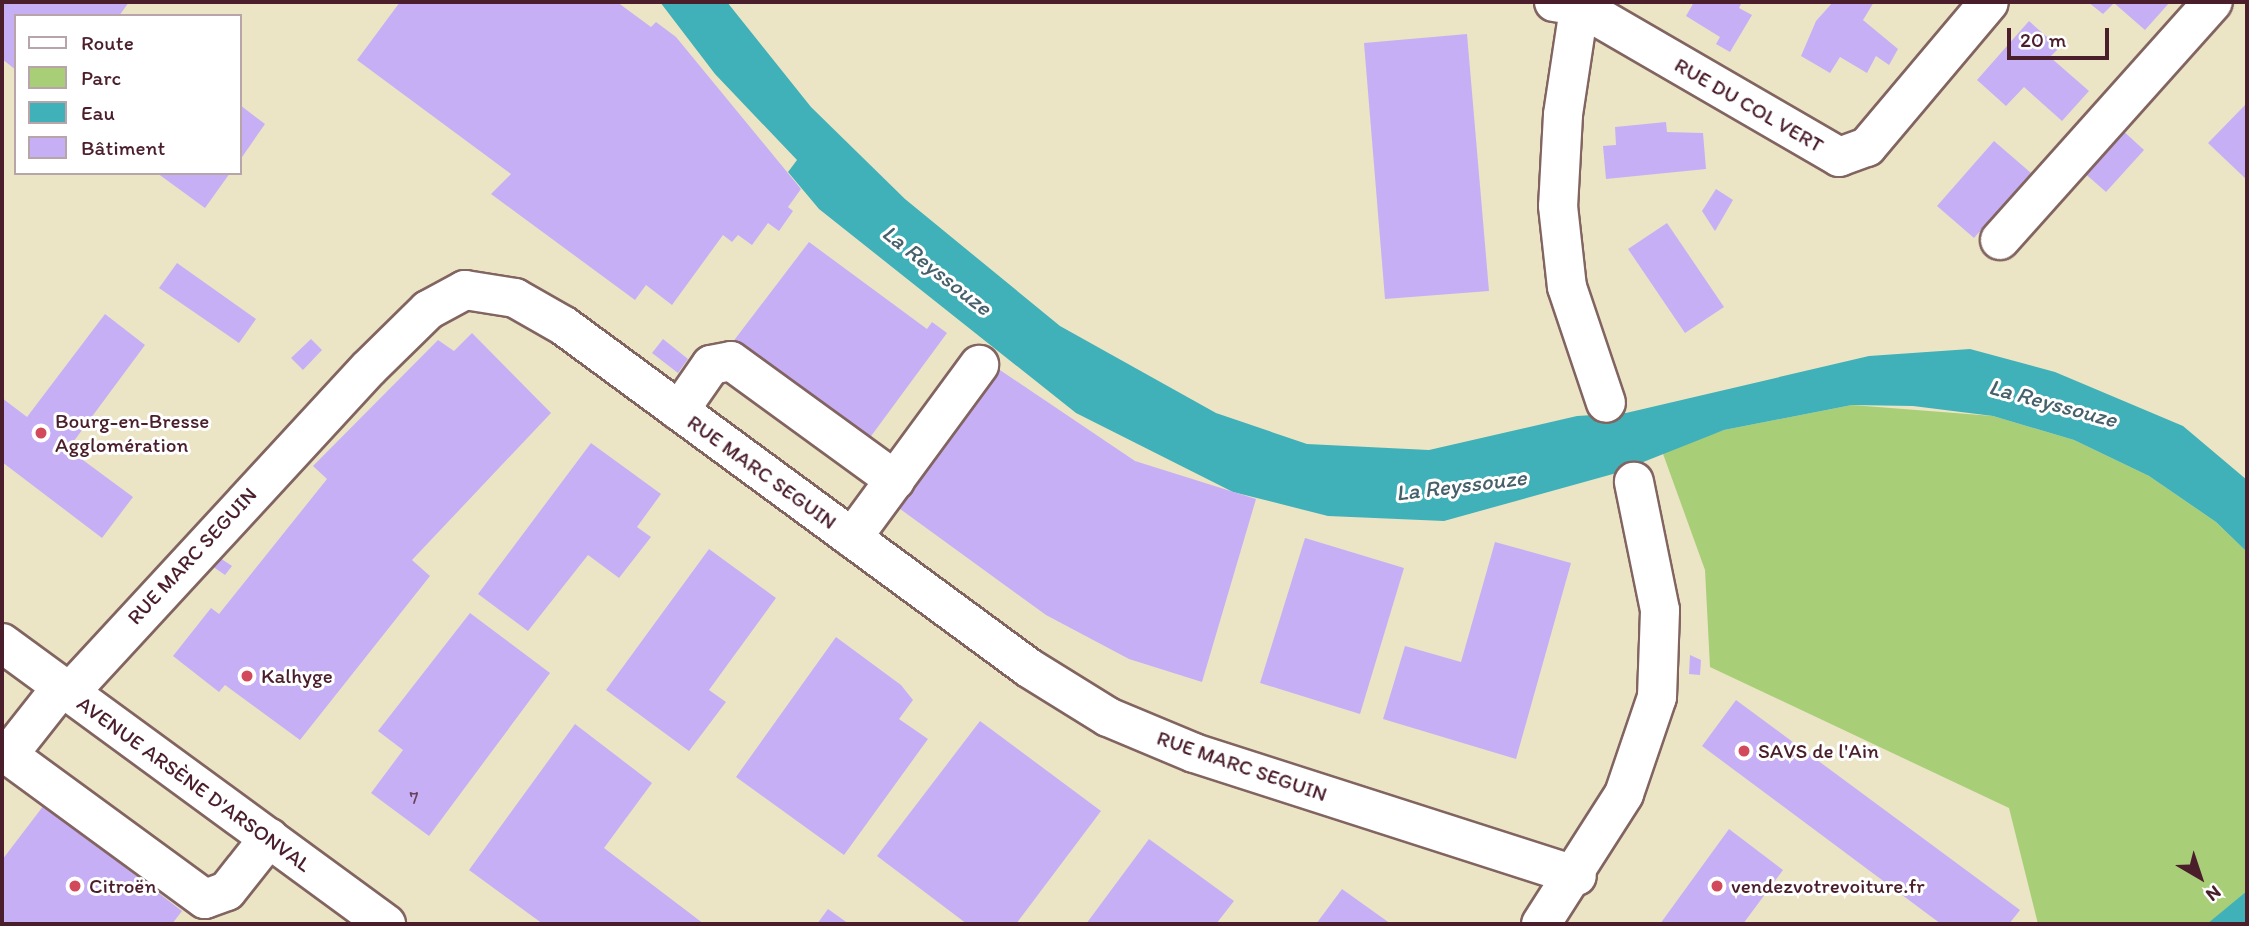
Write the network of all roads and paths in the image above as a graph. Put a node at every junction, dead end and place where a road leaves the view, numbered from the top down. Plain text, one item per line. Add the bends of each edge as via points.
1 (1989, 2) edge
2 (2213, 2) edge
3 (1571, 3) edge
4 (2000, 240) dead end
5 (979, 365) dead end
6 (1606, 402) dead end
7 (679, 411) junction
8 (895, 480) junction
9 (1634, 482) dead end
10 (852, 538) junction
11 (2, 643) edge
12 (65, 690) junction
13 (5, 753) edge
14 (269, 838) junction
15 (1577, 876) junction
16 (386, 924) edge
17 (1541, 924) edge

1 - 3 street, RUE DU COL VERT via 1867,146 1839,157
2 - 4 street
3 - 6 street via 1558,206 1567,287
5 - 8 street
7 - 8 street via 711,365 731,361
7 - 10 street, RUE MARC SEGUIN
7 - 12 street, RUE MARC SEGUIN via 564,326 515,298 465,290 428,310 369,368
8 - 10 street
9 - 15 street via 1660,610 1657,697 1624,794
10 - 15 street, RUE MARC SEGUIN via 1028,668 1108,716 1194,752
11 - 12 street, AVENUE ARSÈNE D'ARSONVAL
12 - 13 street, RUE MARC SEGUIN
12 - 14 street, AVENUE ARSÈNE D'ARSONVAL
13 - 14 street via 205,900 227,891
14 - 16 street, AVENUE ARSÈNE D'ARSONVAL
15 - 17 street

